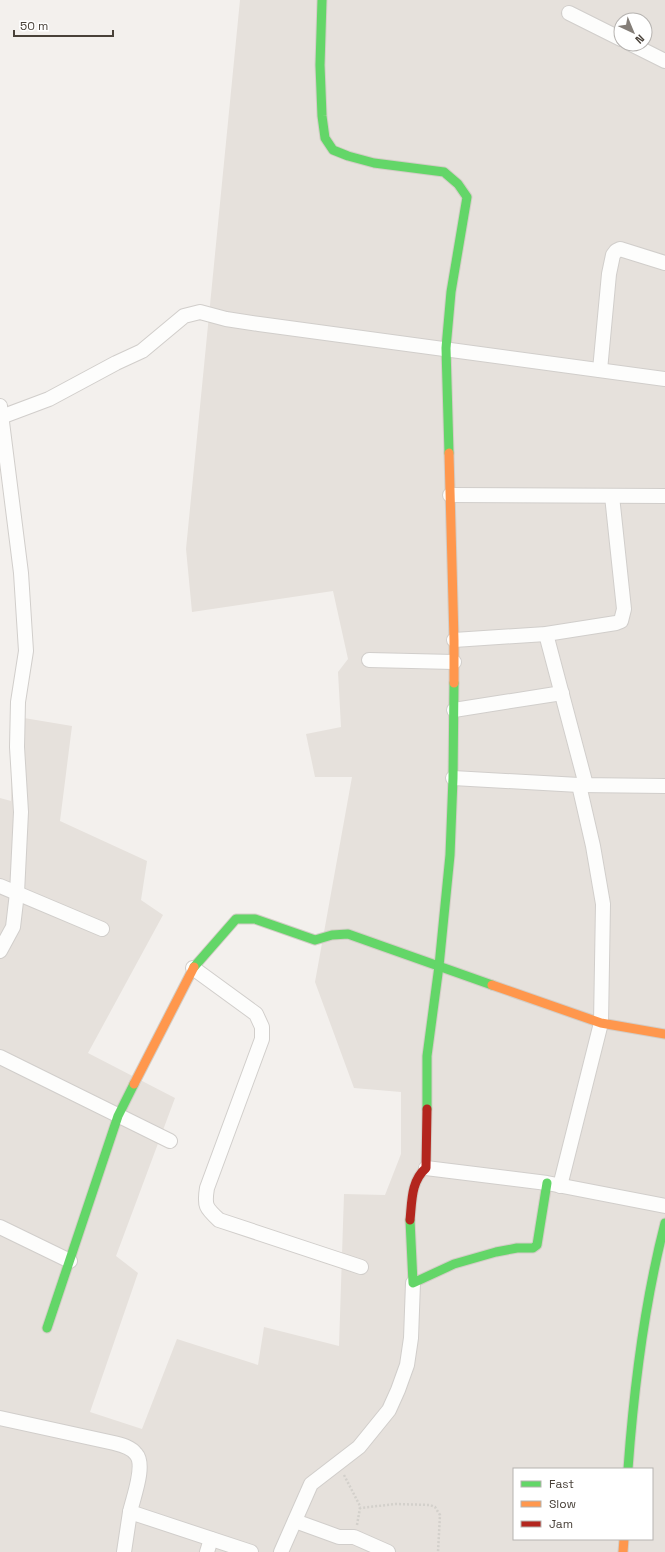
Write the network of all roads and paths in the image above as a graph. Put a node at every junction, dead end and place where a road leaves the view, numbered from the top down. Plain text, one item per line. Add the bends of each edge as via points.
1 (322, 0) edge
2 (569, 13) dead end
3 (613, 35) edge
4 (647, 52) edge
5 (665, 61) edge
6 (665, 263) edge
7 (446, 348) junction
8 (600, 370) junction
9 (665, 379) edge
10 (1, 412) edge
11 (450, 495) junction
12 (612, 496) junction
13 (665, 496) edge
14 (546, 634) junction
15 (454, 640) junction
16 (369, 660) dead end
17 (454, 662) junction
18 (562, 693) junction
19 (454, 710) junction
20 (453, 778) junction
21 (582, 785) junction
22 (665, 786) edge
23 (0, 886) edge
24 (16, 893) junction
25 (102, 929) dead end
26 (0, 951) edge
27 (439, 966) junction
28 (193, 968) junction
29 (601, 1023) junction
30 (665, 1034) edge
31 (0, 1057) edge
32 (118, 1116) junction
33 (170, 1141) dead end
34 (426, 1168) junction
35 (553, 1184) junction
36 (665, 1206) edge
37 (665, 1223) edge
38 (0, 1227) edge
39 (70, 1261) junction
40 (361, 1267) dead end
41 (412, 1283) junction
42 (47, 1328) dead end
43 (0, 1418) edge
44 (338, 1464) junction
45 (628, 1468) edge
46 (130, 1512) junction
47 (295, 1521) junction
48 (624, 1540) edge
49 (209, 1546) edge
50 (124, 1552) edge
51 (251, 1552) edge
52 (281, 1552) edge
53 (388, 1552) edge
54 (438, 1552) edge
55 (623, 1552) edge

1 - 7 street via 320,65 325,138 334,150 348,156 374,163 444,172 458,184 467,197 451,292
2 - 3 street
4 - 5 street
6 - 8 street via 620,249 613,255 608,274
7 - 8 street
7 - 10 street via 259,324 200,312 184,316 142,351 49,399
7 - 11 street
8 - 9 street
10 - 24 street via 21,573 26,651 18,702 16,747 21,812
11 - 12 street
11 - 15 street
12 - 13 street
12 - 14 street via 624,616 616,623
14 - 15 street
14 - 18 street
15 - 17 street
16 - 17 street
17 - 19 street
18 - 19 street
18 - 21 street
19 - 20 street
20 - 21 street
20 - 27 street via 450,855
21 - 22 street
21 - 29 street via 603,904
23 - 24 street
24 - 25 street
24 - 26 street via 13,926
27 - 28 street via 348,934 315,940 255,919 244,918 236,919
27 - 29 street
27 - 34 street via 427,1056
28 - 32 street
28 - 40 street via 256,1014 262,1027 262,1039 207,1188 205,1201 208,1210 219,1220
29 - 30 street
29 - 35 street
31 - 32 street
32 - 33 street
32 - 39 street
34 - 35 street
34 - 41 street via 414,1184 413,1190 410,1224
35 - 36 street
35 - 41 street via 537,1245 534,1248 496,1252 454,1264
37 - 45 street via 651,1280 640,1347
38 - 39 street
39 - 42 street
41 - 44 street via 411,1338 407,1365 398,1390 389,1410 359,1447
43 - 46 street via 127,1447 137,1454 140,1464
44 - 47 street via 311,1484
44 - 54 path via 360,1508 396,1504 434,1507 440,1515
46 - 49 street
46 - 50 street
47 - 52 street
47 - 53 street via 339,1537 354,1537
48 - 55 street
49 - 51 street

